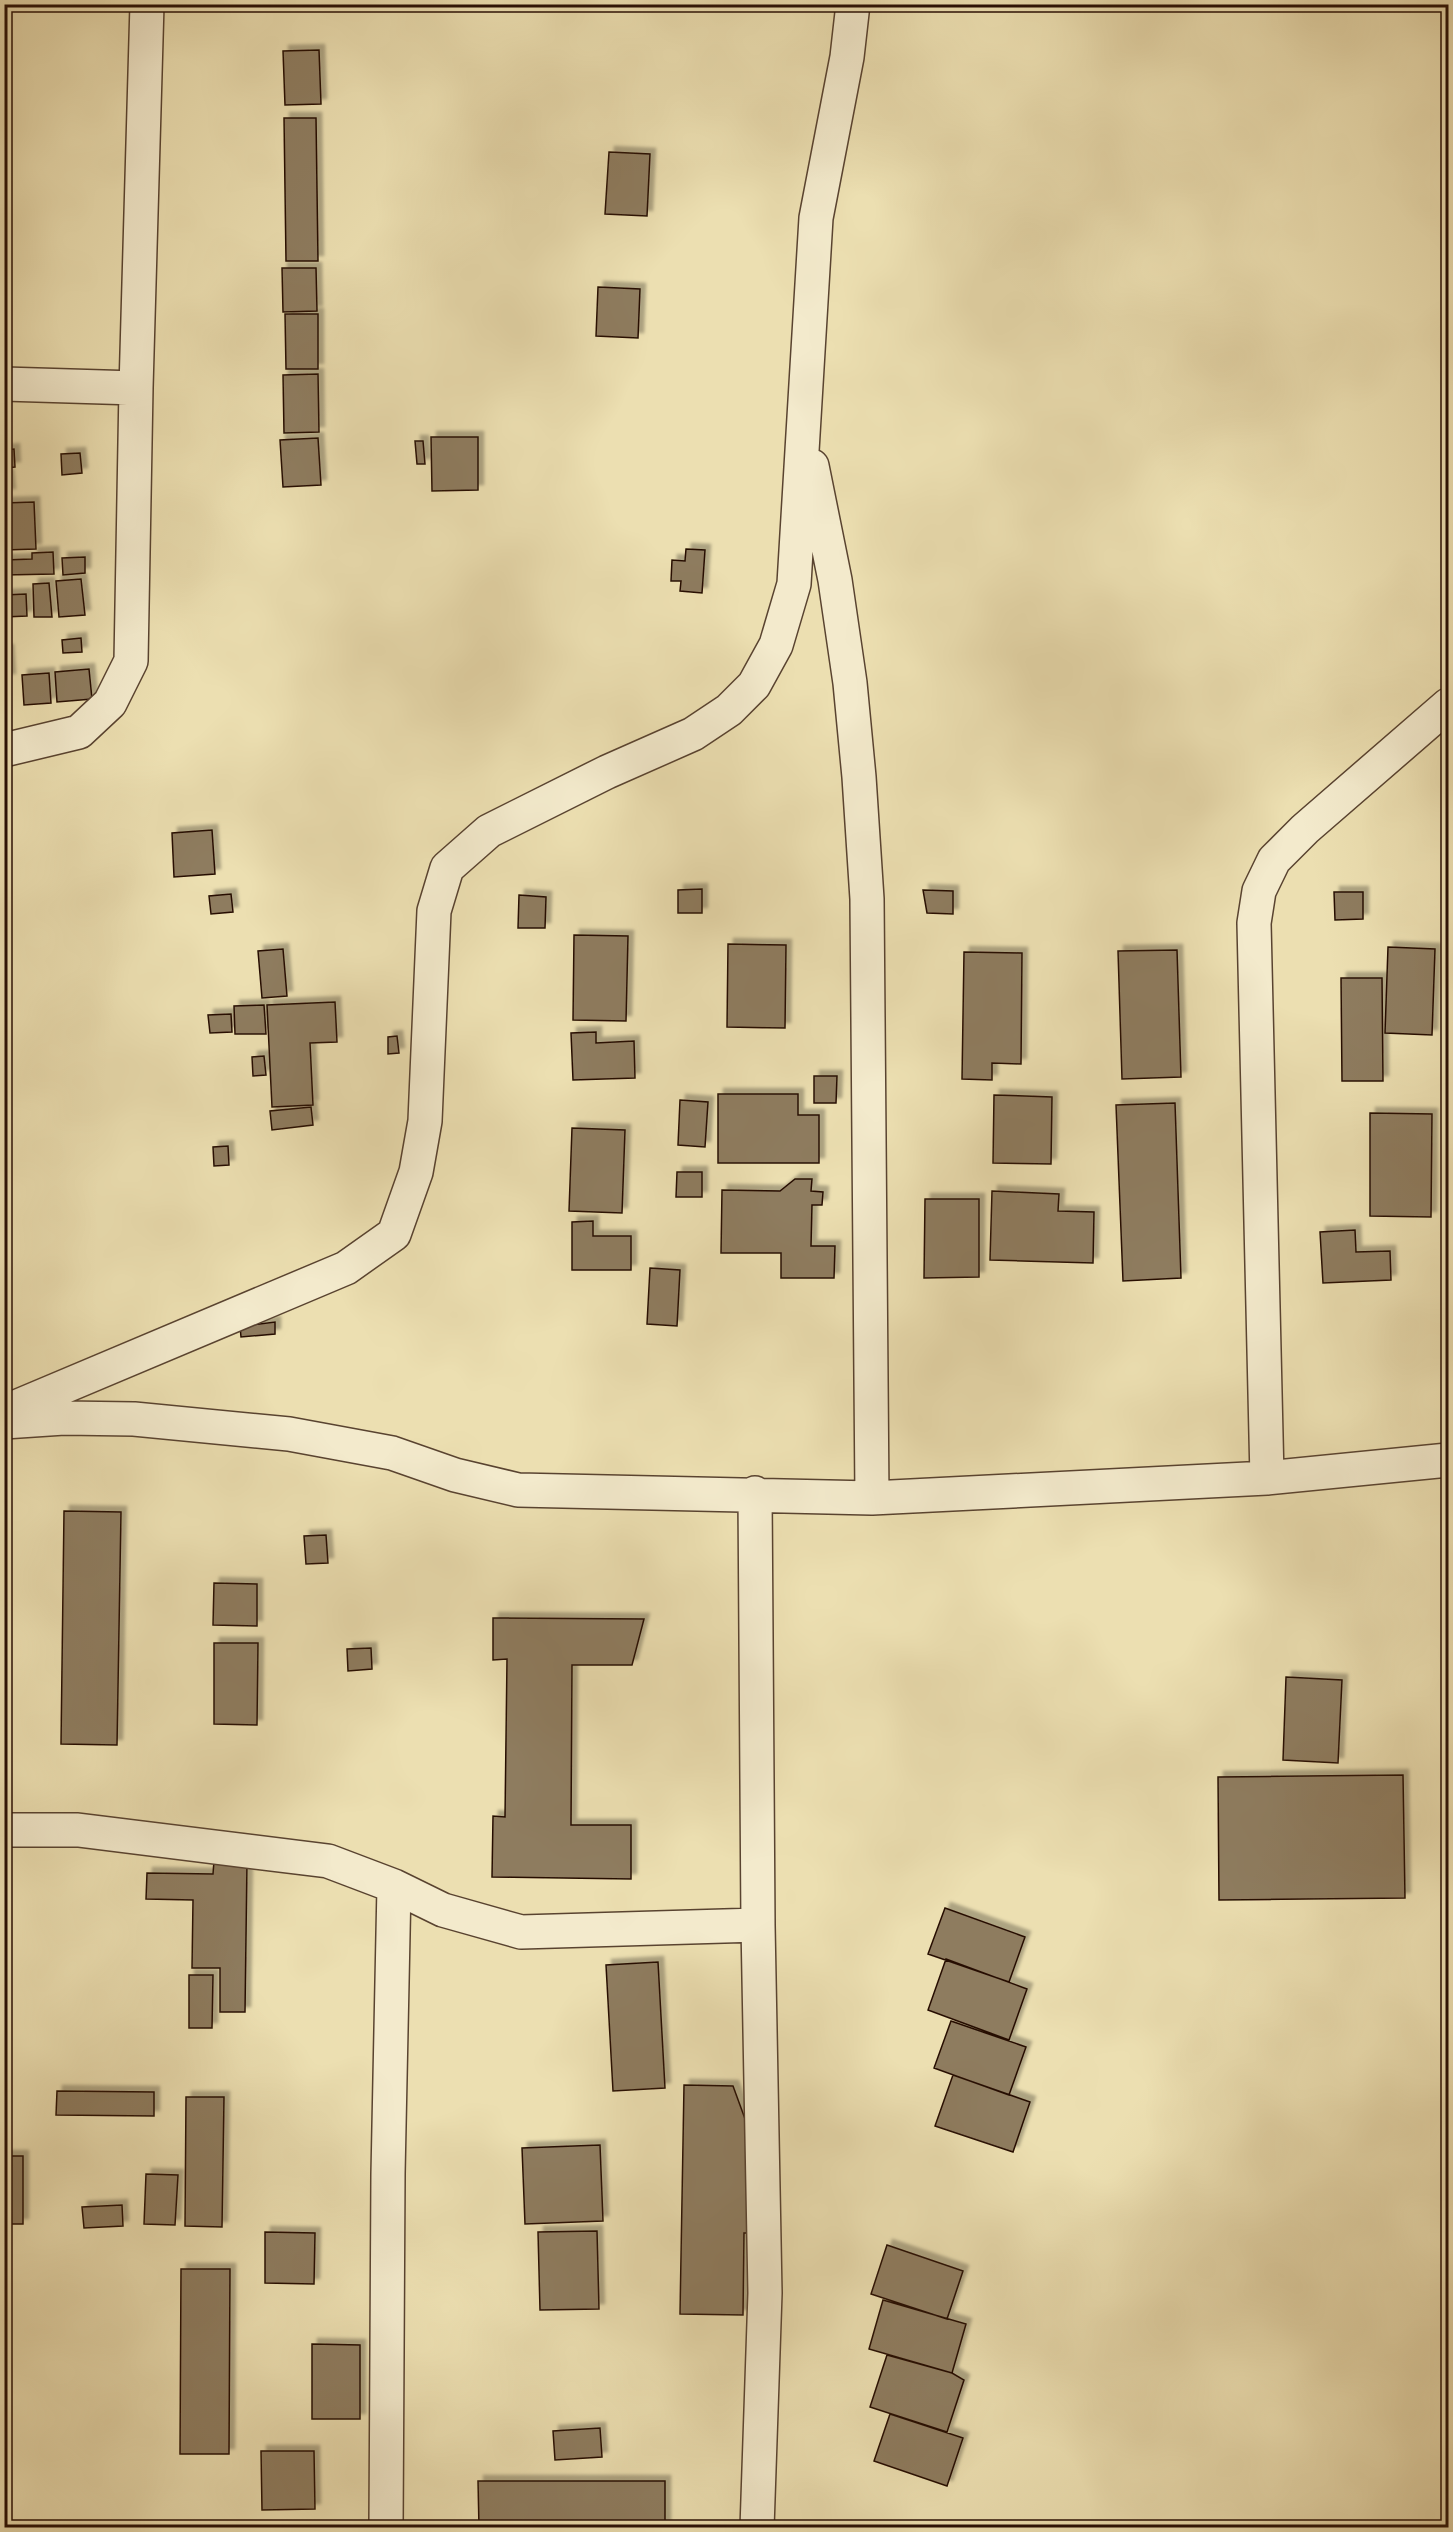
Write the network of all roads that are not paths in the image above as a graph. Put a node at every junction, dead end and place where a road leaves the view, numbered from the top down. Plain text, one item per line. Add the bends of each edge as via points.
1 (147, 4) edge
2 (853, 4) edge
3 (4, 384) edge
4 (136, 388) junction
5 (803, 420) junction
6 (1449, 705) edge
7 (4, 750) edge
8 (4, 1412) edge
9 (4, 1422) edge
10 (1449, 1460) edge
11 (1267, 1478) junction
12 (755, 1494) junction
13 (872, 1498) junction
14 (4, 1830) edge
15 (394, 1886) junction
16 (758, 1924) junction
17 (386, 2528) edge
18 (757, 2528) edge

1 - 4 street
2 - 5 street via 847,57 816,218
3 - 4 street
4 - 7 street via 131,661 110,703 79,732
5 - 8 street via 794,584 776,645 754,685 729,710 693,734 489,831 447,868 434,911 425,1121 416,1172 394,1234 346,1268
5 - 13 street via 835,580 850,683 867,888
6 - 11 street via 1305,829 1274,860 1258,891 1254,923
9 - 12 street via 134,1419 290,1434 392,1453 455,1475 518,1490
10 - 11 street
11 - 13 street
12 - 13 street
12 - 16 street
14 - 15 street via 78,1830 328,1861
15 - 16 street via 443,1910 521,1932
15 - 17 street
16 - 18 street via 765,2293

